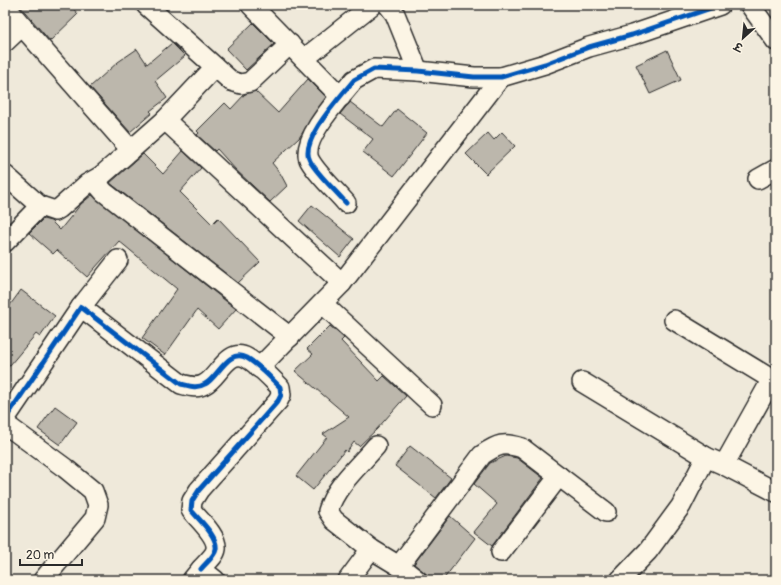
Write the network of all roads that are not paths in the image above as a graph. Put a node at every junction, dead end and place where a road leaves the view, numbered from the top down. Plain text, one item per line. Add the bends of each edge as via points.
1 (146, 5) edge
2 (251, 5) edge
3 (372, 5) edge
4 (388, 5) edge
5 (720, 5) edge
6 (750, 5) edge
7 (5, 6) edge
8 (22, 26) junction
9 (776, 41) edge
10 (5, 42) edge
11 (290, 44) junction
12 (304, 59) junction
13 (215, 67) junction
14 (418, 70) junction
15 (501, 77) junction
16 (341, 96) junction
17 (165, 120) junction
18 (131, 150) junction
19 (776, 169) edge
20 (5, 175) edge
21 (101, 176) junction
22 (758, 179) dead end
23 (346, 203) dead end
24 (40, 206) junction
25 (5, 242) edge
26 (118, 260) dead end
27 (342, 283) junction
28 (323, 304) junction
29 (81, 307) junction
30 (674, 320) dead end
31 (290, 336) junction
32 (259, 368) junction
33 (774, 381) edge
34 (582, 382) dead end
35 (432, 404) dead end
36 (5, 419) edge
37 (5, 424) edge
38 (376, 446) dead end
39 (706, 457) junction
40 (724, 464) junction
41 (559, 476) junction
42 (776, 492) edge
43 (606, 512) dead end
44 (371, 549) junction
45 (501, 552) dead end
46 (399, 566) junction
47 (203, 576) edge
48 (43, 580) edge
49 (348, 580) edge
50 (417, 580) edge
51 (620, 580) edge

1 - 13 street
2 - 11 street
3 - 12 street
4 - 14 street via 395,14
5 - 15 street
6 - 9 street
7 - 8 street
8 - 10 street
8 - 18 street
11 - 12 street
11 - 13 street via 250,82 241,84 231,81
12 - 16 street
13 - 17 street
14 - 15 street via 474,77
14 - 16 street via 374,69 354,80
15 - 27 street
16 - 23 street via 314,131 308,146 309,160
17 - 18 street
17 - 27 street
18 - 21 street
19 - 22 street
20 - 24 street
21 - 24 street via 87,184 55,211
21 - 31 street via 98,185 104,192
24 - 25 street
26 - 29 street
27 - 28 street
28 - 31 street
28 - 35 street
29 - 32 street via 181,384 195,387 206,384 229,360 238,356 246,357
29 - 36 street
30 - 33 street
31 - 32 street
32 - 47 street via 280,387 278,402 199,490 192,502 191,510 213,537 216,548
33 - 40 street
34 - 39 street
37 - 48 street via 93,491 98,505 95,518
38 - 44 street via 339,489 330,502 328,511 334,520
39 - 40 street
39 - 51 street via 681,506 648,551
40 - 42 street
41 - 43 street
41 - 45 street
41 - 46 street via 522,448 507,443 493,447 482,455
44 - 46 street
44 - 49 street
46 - 50 street

